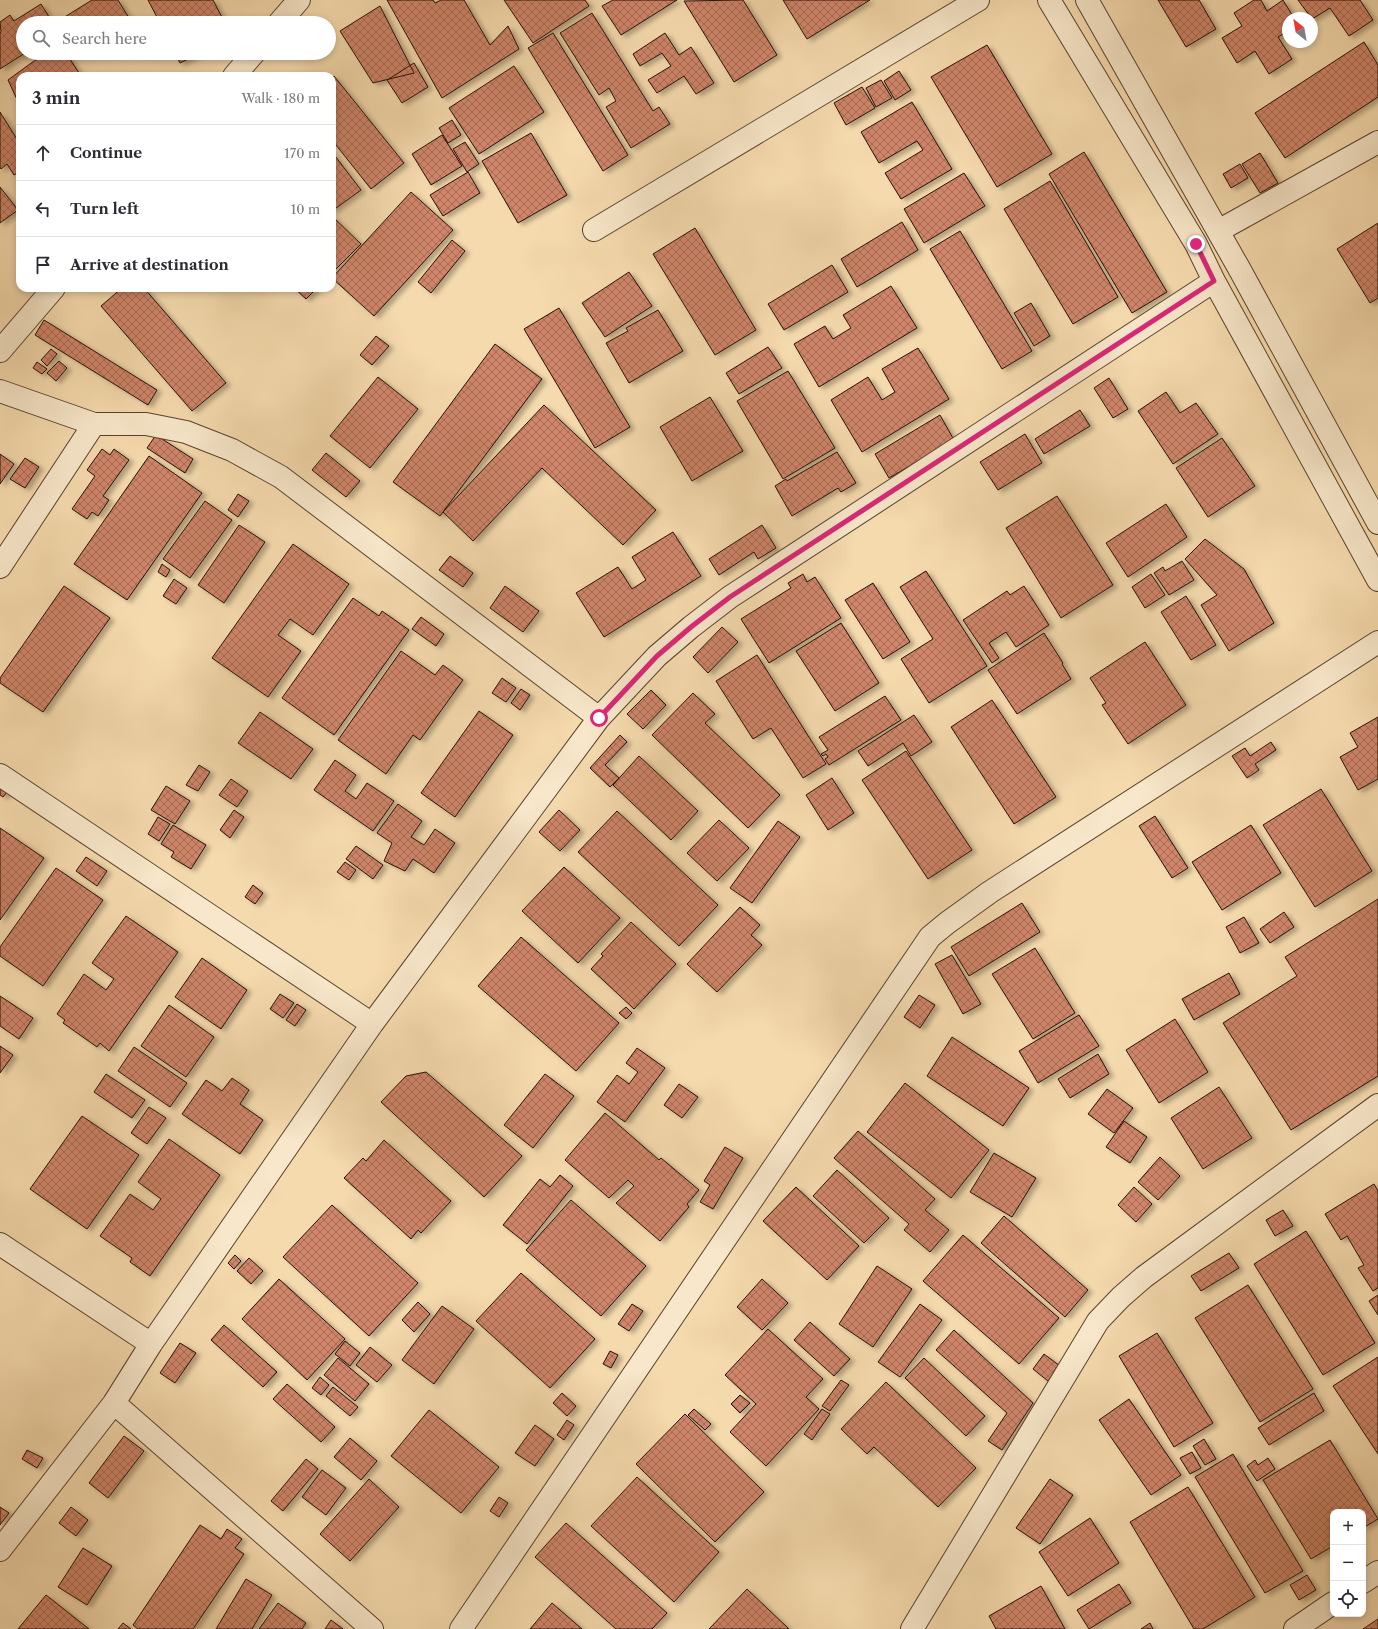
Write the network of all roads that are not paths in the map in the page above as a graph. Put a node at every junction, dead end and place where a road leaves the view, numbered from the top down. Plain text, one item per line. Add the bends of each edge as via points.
1 (299, 0) edge
2 (978, 0) edge
3 (1048, 0) edge
4 (1087, 0) edge
5 (285, 16) edge
6 (248, 60) edge
7 (237, 72) edge
8 (1378, 142) edge
9 (594, 230) dead end
10 (1218, 231) junction
11 (1214, 281) junction
12 (51, 292) edge
13 (0, 351) edge
14 (0, 390) edge
15 (94, 424) junction
16 (1378, 523) edge
17 (0, 567) edge
18 (1378, 580) edge
19 (1378, 642) edge
20 (599, 718) junction
21 (0, 775) edge
22 (372, 1024) junction
23 (1378, 1105) edge
24 (0, 1244) edge
25 (151, 1344) junction
26 (114, 1403) junction
27 (0, 1550) edge
28 (1378, 1572) edge
29 (1364, 1581) edge
30 (1330, 1605) edge
31 (372, 1629) edge
32 (461, 1629) edge
33 (912, 1629) edge
34 (1295, 1629) edge

1 - 5 street
2 - 9 street
3 - 11 street via 1196,244
4 - 10 street
6 - 7 street
8 - 10 street
10 - 16 street
11 - 18 street
11 - 20 street via 730,597 657,656
12 - 13 street
14 - 15 street
15 - 17 street
15 - 20 street via 146,424 186,432 232,450 281,477
19 - 32 street via 990,892 930,937
20 - 22 street
21 - 22 street
22 - 25 street
23 - 33 street via 1144,1277 1098,1321
24 - 25 street
25 - 26 street
26 - 27 street
26 - 31 street
28 - 29 street
30 - 34 street

